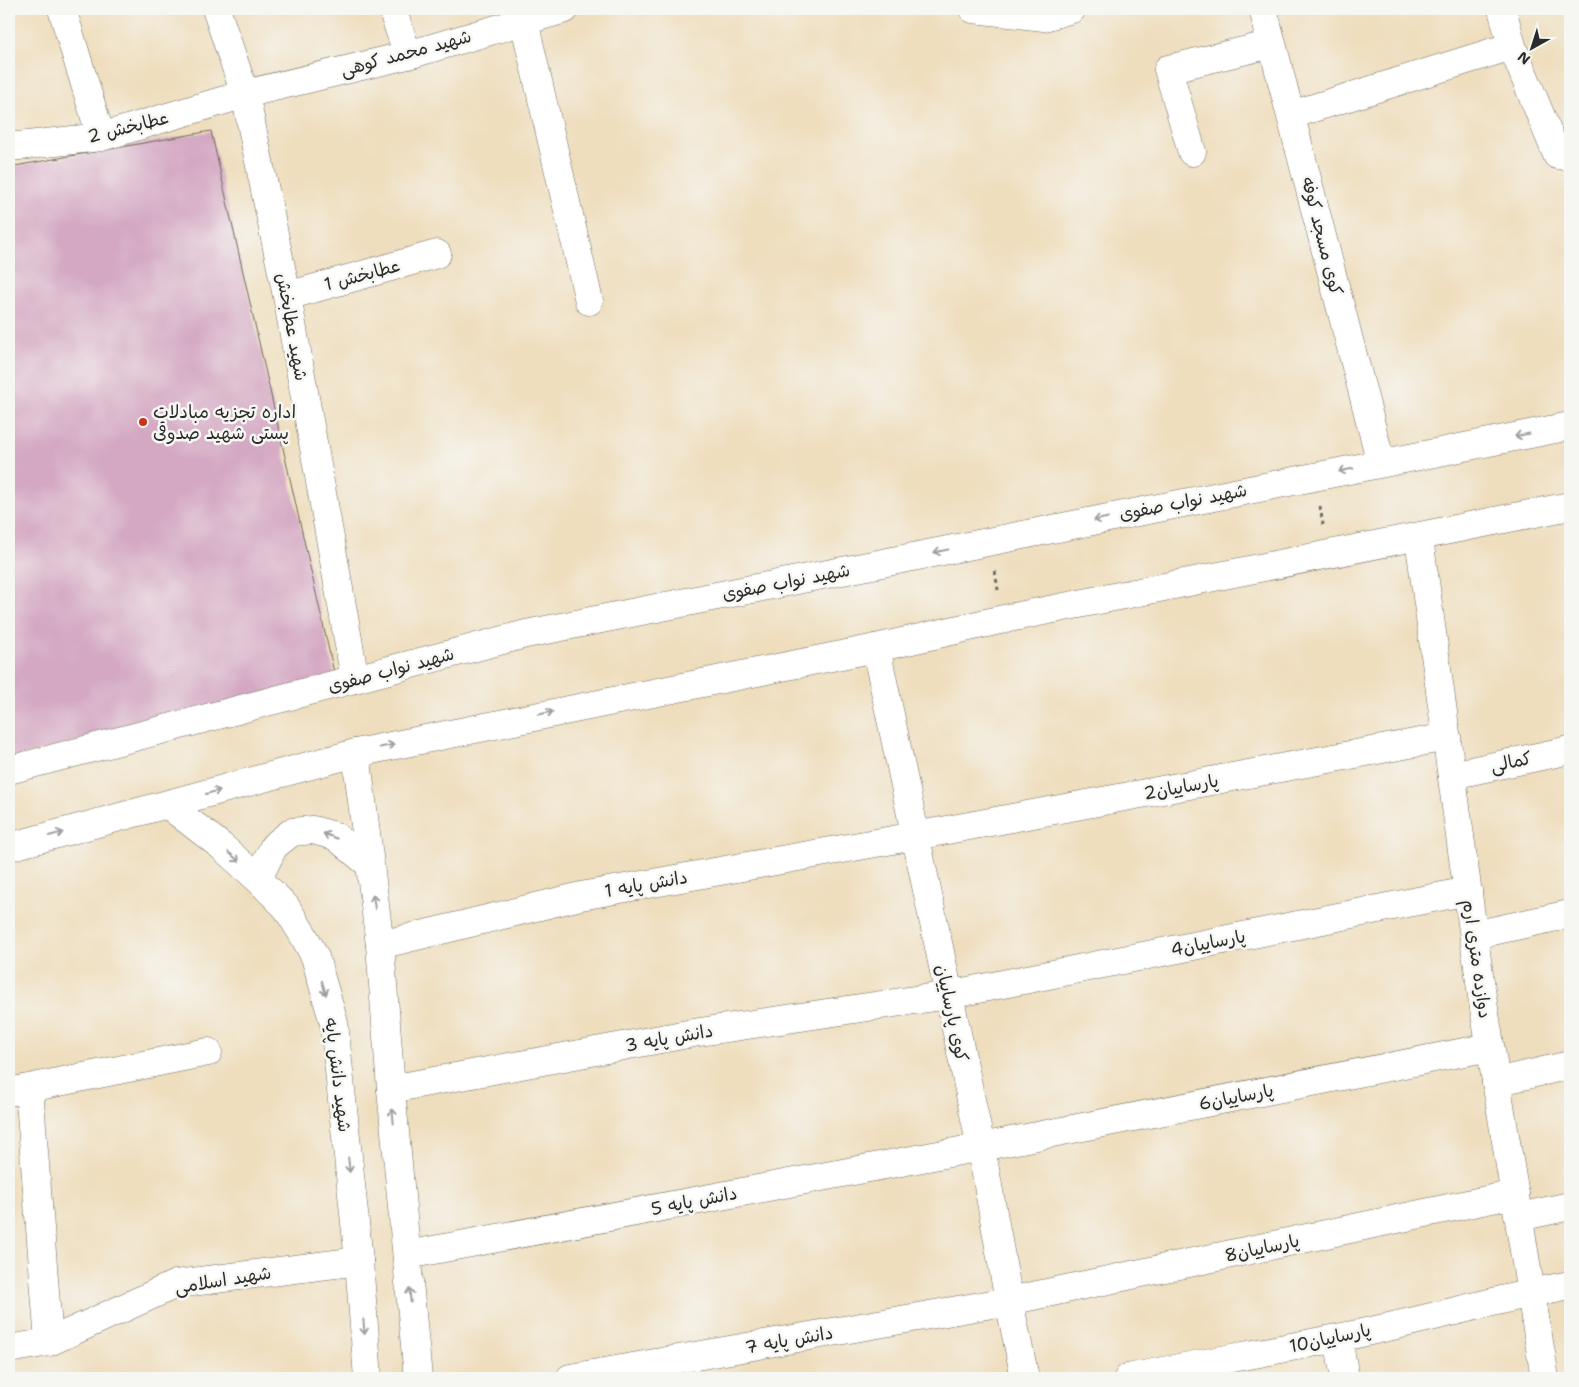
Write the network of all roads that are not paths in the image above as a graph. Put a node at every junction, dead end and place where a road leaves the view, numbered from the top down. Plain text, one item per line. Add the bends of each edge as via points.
1 (62, 9) edge
2 (216, 9) edge
3 (392, 9) edge
4 (566, 9) edge
5 (973, 9) edge
6 (1072, 9) edge
7 (1263, 9) edge
8 (1502, 9) edge
9 (489, 19) edge
10 (524, 21) junction
11 (1272, 44) junction
12 (1512, 46) junction
13 (408, 55) junction
14 (245, 94) junction
15 (1290, 115) junction
16 (101, 136) junction
17 (9, 148) edge
18 (1192, 152) dead end
19 (1570, 158) edge
20 (437, 254) dead end
21 (286, 296) junction
22 (589, 301) dead end
23 (1570, 426) edge
24 (1380, 463) junction
25 (1570, 506) edge
26 (1420, 538) junction
27 (876, 648) junction
28 (354, 679) junction
29 (1447, 738) junction
30 (1570, 750) edge
31 (356, 753) junction
32 (9, 770) edge
33 (1452, 775) junction
34 (168, 804) junction
35 (915, 836) junction
36 (9, 846) edge
37 (369, 864) junction
38 (258, 878) junction
39 (1468, 891) junction
40 (1570, 914) edge
41 (1474, 935) junction
42 (380, 945) junction
43 (948, 996) junction
44 (1490, 1047) junction
45 (208, 1052) dead end
46 (1570, 1065) edge
47 (1496, 1082) junction
48 (391, 1089) junction
49 (19, 1090) edge
50 (981, 1147) junction
51 (1517, 1205) junction
52 (1570, 1206) edge
53 (407, 1255) junction
54 (359, 1261) junction
55 (1570, 1286) edge
56 (1531, 1293) junction
57 (1009, 1301) junction
58 (1338, 1338) junction
59 (49, 1342) junction
60 (9, 1349) edge
61 (1208, 1370) edge
62 (368, 1378) edge
63 (418, 1378) edge
64 (570, 1378) edge
65 (1025, 1378) edge
66 (1128, 1378) edge
67 (1345, 1378) edge
68 (1545, 1378) edge

1 - 16 street
2 - 14 street, شهید عطابخش
3 - 13 street
4 - 10 street, شهید محمد کوهی
5 - 6 street via 1044,17
7 - 11 street, کوی مسجد کوفه
8 - 12 street
9 - 10 street, شهید محمد کوهی
9 - 13 street, شهید محمد کوهی
10 - 22 street
11 - 15 street, کوی مسجد کوفه
11 - 18 street via 1168,70
12 - 15 street
12 - 19 street via 1557,155
13 - 14 street, شهید محمد کوهی
14 - 16 street, عطابخش 2
14 - 21 street, شهید عطابخش
15 - 24 street, کوی مسجد کوفه
16 - 17 street, عطابخش 2
20 - 21 street, عطابخش 1
21 - 28 street, شهید عطابخش
23 -> 24 street, شهید نواب صفوی
24 -> 28 street, شهید نواب صفوی via 526,634
25 - 26 street
26 - 27 street via 1004,619
26 - 29 street, دوازده متری ارم
31 -> 27 street
27 - 35 street, کوی پارساییان
28 - 32 street, شهید نواب صفوی
29 - 33 street, دوازده متری ارم
29 - 35 street, پارساییان2
30 - 33 street, کمالی
34 -> 31 street
31 - 37 street
33 - 39 street, دوازده متری ارم
36 -> 34 street
34 -> 38 street, شهید دانش پایه
35 - 42 street, دانش پایه 1 via 581,896
35 - 43 street, کوی پارساییان
37 -> 38 street via 335,836 313,830 292,832 274,846
42 -> 37 street
38 -> 54 street, شهید دانش پایه via 286,907 305,938 334,1023
39 - 41 street, دوازده متری ارم
39 - 43 street, پارساییان4
40 - 41 street
41 - 44 street, دوازده متری ارم
42 - 48 street
43 - 48 street, دانش پایه 3 via 693,1033
43 - 50 street, کوی پارساییان
44 - 47 street, دوازده متری ارم
44 - 50 street, پارساییان6
45 - 49 street
46 - 47 street
47 - 51 street, دوازده متری ارم
53 -> 48 street
49 - 59 street
50 - 53 street, دانش پایه 5
50 - 57 street, کوی پارساییان
51 - 52 street, پارساییان8
51 - 56 street, دوازده متری ارم
51 - 57 street, پارساییان8
63 -> 53 street
54 - 59 street, شهید اسلامی via 176,1284
54 -> 62 street, شهید دانش پایه
55 - 56 street, پارساییان10
56 - 58 street, پارساییان10
56 - 68 street, دوازده متری ارم
57 - 64 street, دانش پایه 7
57 - 65 street, کوی پارساییان
58 - 61 street, پارساییان10
58 - 67 street
59 - 60 street, شهید اسلامی
61 - 66 street, پارساییان10

